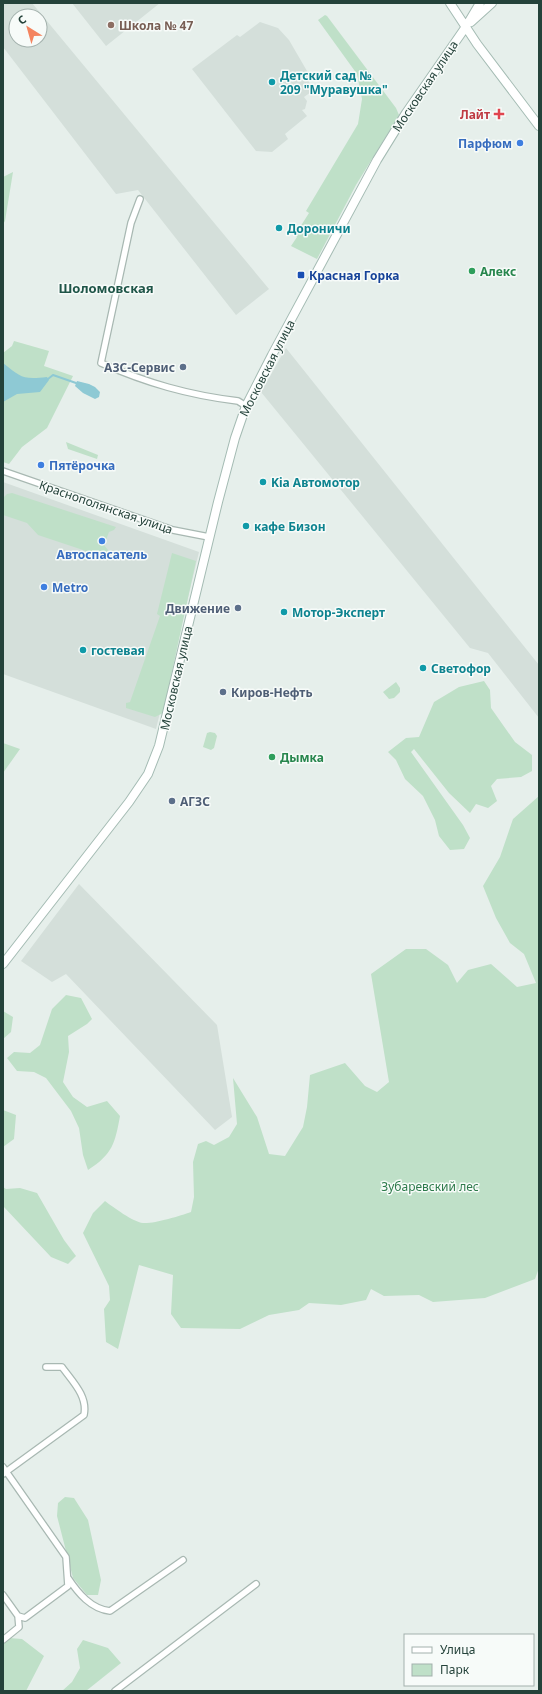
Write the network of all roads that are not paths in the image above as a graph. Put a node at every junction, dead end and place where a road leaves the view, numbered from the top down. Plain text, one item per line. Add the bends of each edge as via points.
1 (450, 3) edge
2 (480, 3) edge
3 (492, 3) edge
4 (465, 28) junction
5 (539, 126) edge
6 (140, 199) dead end
7 (246, 406) junction
8 (3, 471) edge
9 (209, 537) junction
10 (3, 964) edge
11 (46, 1367) dead end
12 (4, 1471) edge
13 (183, 1560) dead end
14 (68, 1578) junction
15 (256, 1584) dead end
16 (3, 1595) edge
17 (18, 1616) junction
18 (3, 1640) edge
19 (115, 1691) edge

1 - 4 main road
2 - 4 main road, Московская улица
3 - 4 main road, Московская улица
4 - 5 main road
4 - 7 main road, Московская улица via 377,160
6 - 7 street via 131,223 101,363 178,391 238,401
7 - 9 main road, Московская улица
8 - 9 street, Краснополянская улица via 173,530
9 - 10 main road, Московская улица via 159,746 148,774 125,809
11 - 12 street via 62,1366 81,1392 86,1407 84,1415
12 - 14 street via 66,1557
13 - 14 street via 110,1611 101,1610 89,1603
14 - 17 street via 68,1586 26,1618
15 - 19 street
16 - 17 street
17 - 18 street via 19,1627

